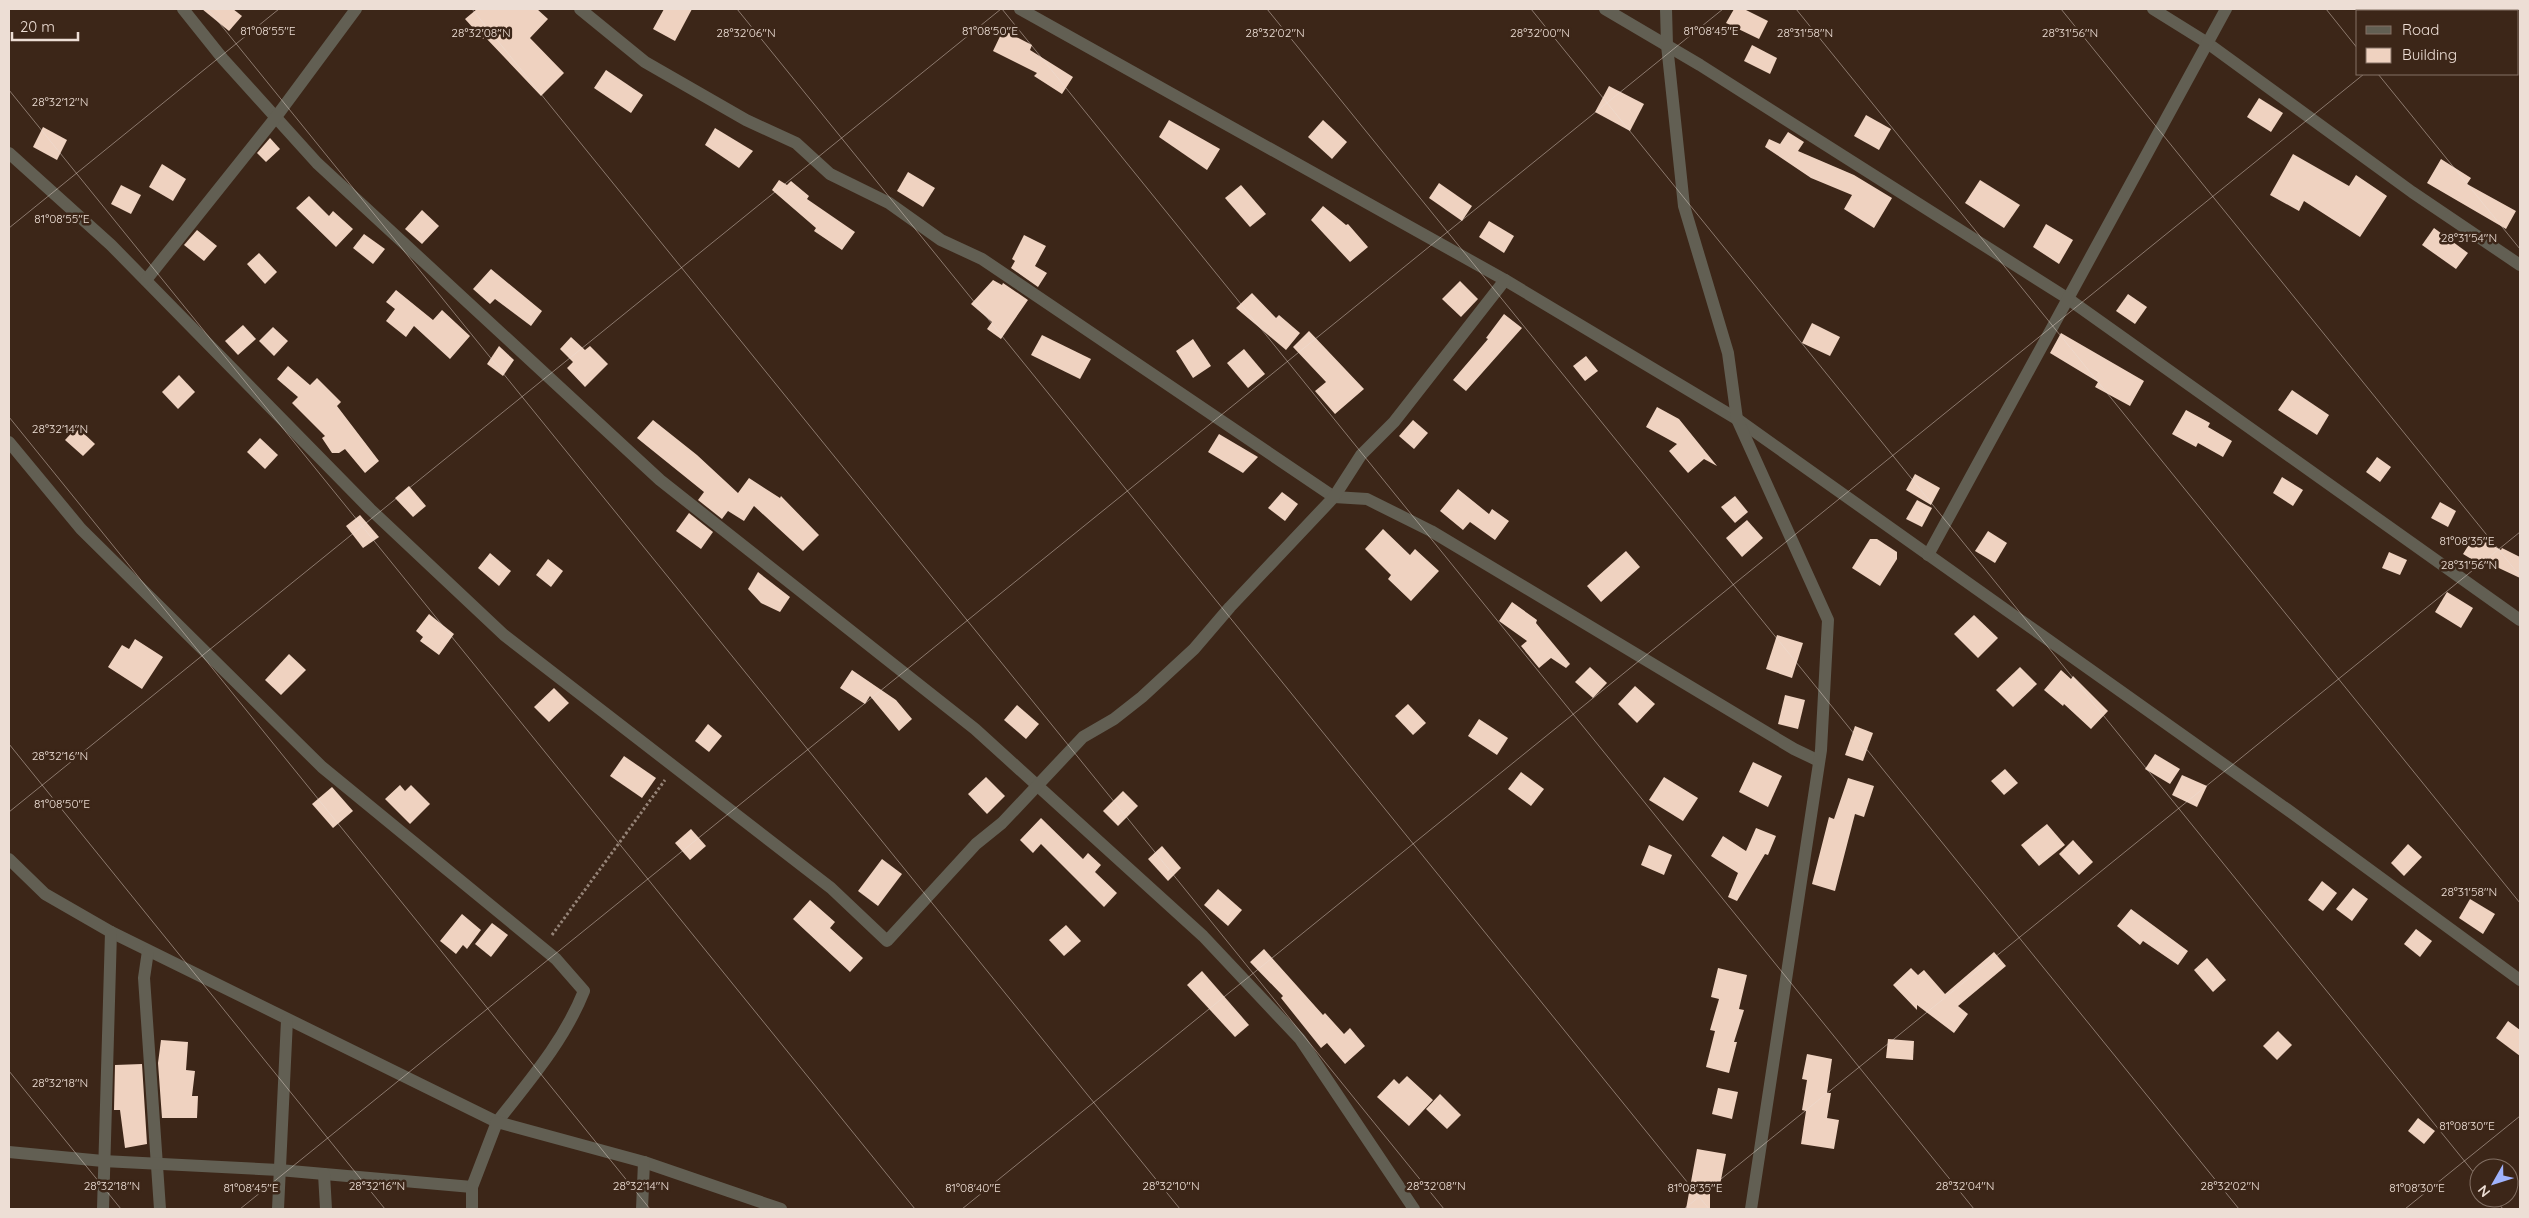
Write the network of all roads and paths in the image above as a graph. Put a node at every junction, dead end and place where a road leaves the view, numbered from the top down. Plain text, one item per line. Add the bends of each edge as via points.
1 (183, 9) edge
2 (356, 9) edge
3 (580, 9) edge
4 (1020, 9) edge
5 (1605, 9) edge
6 (1666, 9) edge
7 (2153, 9) edge
8 (2226, 9) edge
9 (2206, 42) junction
10 (1667, 45) junction
11 (276, 117) junction
12 (9, 153) edge
13 (2520, 265) edge
14 (146, 280) junction
15 (1505, 280) junction
16 (2066, 298) junction
17 (1737, 419) junction
18 (9, 442) edge
19 (1334, 498) junction
20 (1928, 555) junction
21 (2520, 620) edge
22 (1819, 761) junction
23 (676, 766) junction
24 (1038, 786) junction
25 (9, 860) edge
26 (111, 932) junction
27 (542, 949) junction
28 (148, 950) junction
29 (2520, 980) edge
30 (287, 1020) junction
31 (497, 1122) junction
32 (9, 1152) edge
33 (103, 1161) junction
34 (157, 1162) junction
35 (644, 1162) junction
36 (279, 1170) junction
37 (324, 1174) junction
38 (472, 1187) junction
39 (102, 1209) edge
40 (160, 1209) edge
41 (278, 1209) edge
42 (326, 1209) edge
43 (472, 1209) edge
44 (642, 1209) edge
45 (781, 1209) edge
46 (1414, 1209) edge
47 (1751, 1209) edge

1 - 11 street
2 - 11 street
3 - 19 street via 645,62 746,120 796,143 830,174 889,203 941,240 982,259
4 - 15 street
5 - 10 street
6 - 10 street
7 - 9 street
8 - 9 street
9 - 13 street via 2412,192
9 - 16 street
10 - 16 street
10 - 17 street via 1684,206 1728,353
11 - 14 street
11 - 24 street via 317,163 660,480 975,730
12 - 14 street
14 - 23 street via 370,509 504,635
15 - 17 street
15 - 19 street via 1394,422 1361,455
16 - 20 street
16 - 21 street
17 - 20 street
17 - 22 street via 1828,620
18 - 27 street via 81,529 322,767
19 - 22 street via 1367,499 1431,531 1794,750
19 - 24 street via 1194,649 1142,697 1083,737
20 - 29 street via 2288,810
22 - 47 street
23 - 24 street via 831,888 887,941 976,844
23 - 27 path
24 - 46 street via 1203,936 1300,1039
25 - 26 street via 45,894
26 - 28 street
26 - 33 street
27 - 31 street via 556,959 584,992 573,1018 546,1061
28 - 30 street
28 - 34 street via 144,978
30 - 31 street
30 - 36 street
31 - 35 street
31 - 38 street
32 - 33 street
33 - 34 street
33 - 39 street
34 - 36 street
34 - 40 street
35 - 44 street
35 - 45 street
36 - 37 street
36 - 41 street
37 - 38 street
37 - 42 street
38 - 43 street

